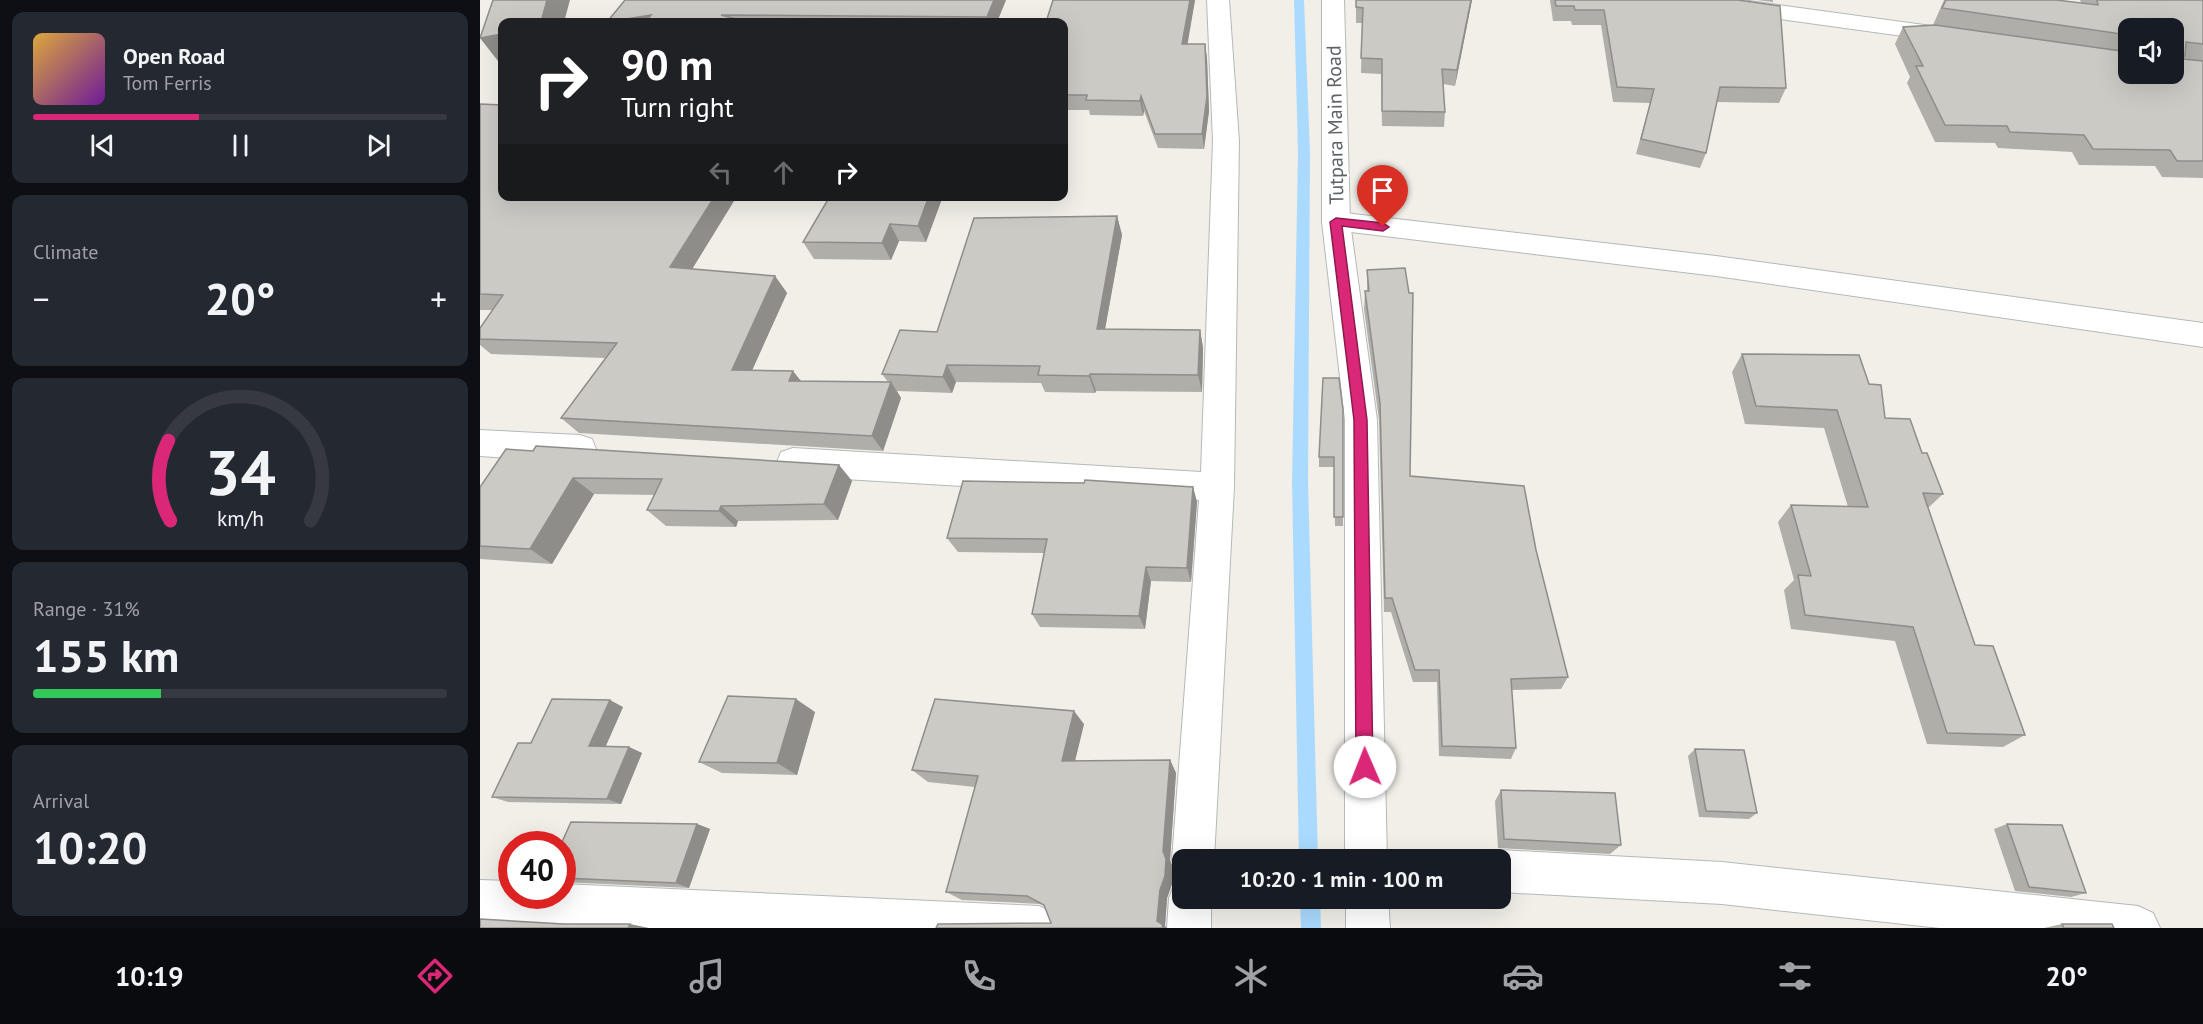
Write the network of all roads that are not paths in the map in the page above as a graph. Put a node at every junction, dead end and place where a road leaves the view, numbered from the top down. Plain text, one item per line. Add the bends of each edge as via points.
1 (1218, 0) edge
2 (1333, 0) edge
3 (1692, 0) edge
4 (1964, 38) edge
5 (1336, 222) junction
6 (2203, 335) edge
7 (480, 443) edge
8 (612, 451) edge
9 (766, 460) edge
10 (1216, 488) junction
11 (1194, 849) edge
12 (1366, 849) edge
13 (1511, 872) edge
14 (480, 901) edge
15 (1190, 909) edge
16 (1367, 909) edge
17 (1039, 928) edge
18 (1189, 928) edge
19 (1368, 928) edge
20 (2138, 928) edge

1 - 10 street via 1226,141
2 - 5 street, Tutpara Main Road
3 - 4 street
5 - 6 street via 1716,266
5 - 12 street, Tutpara Main Road via 1361,420
7 - 8 street
9 - 10 street
10 - 11 street
13 - 20 street via 1722,883
14 - 17 street
15 - 18 street
16 - 19 street

